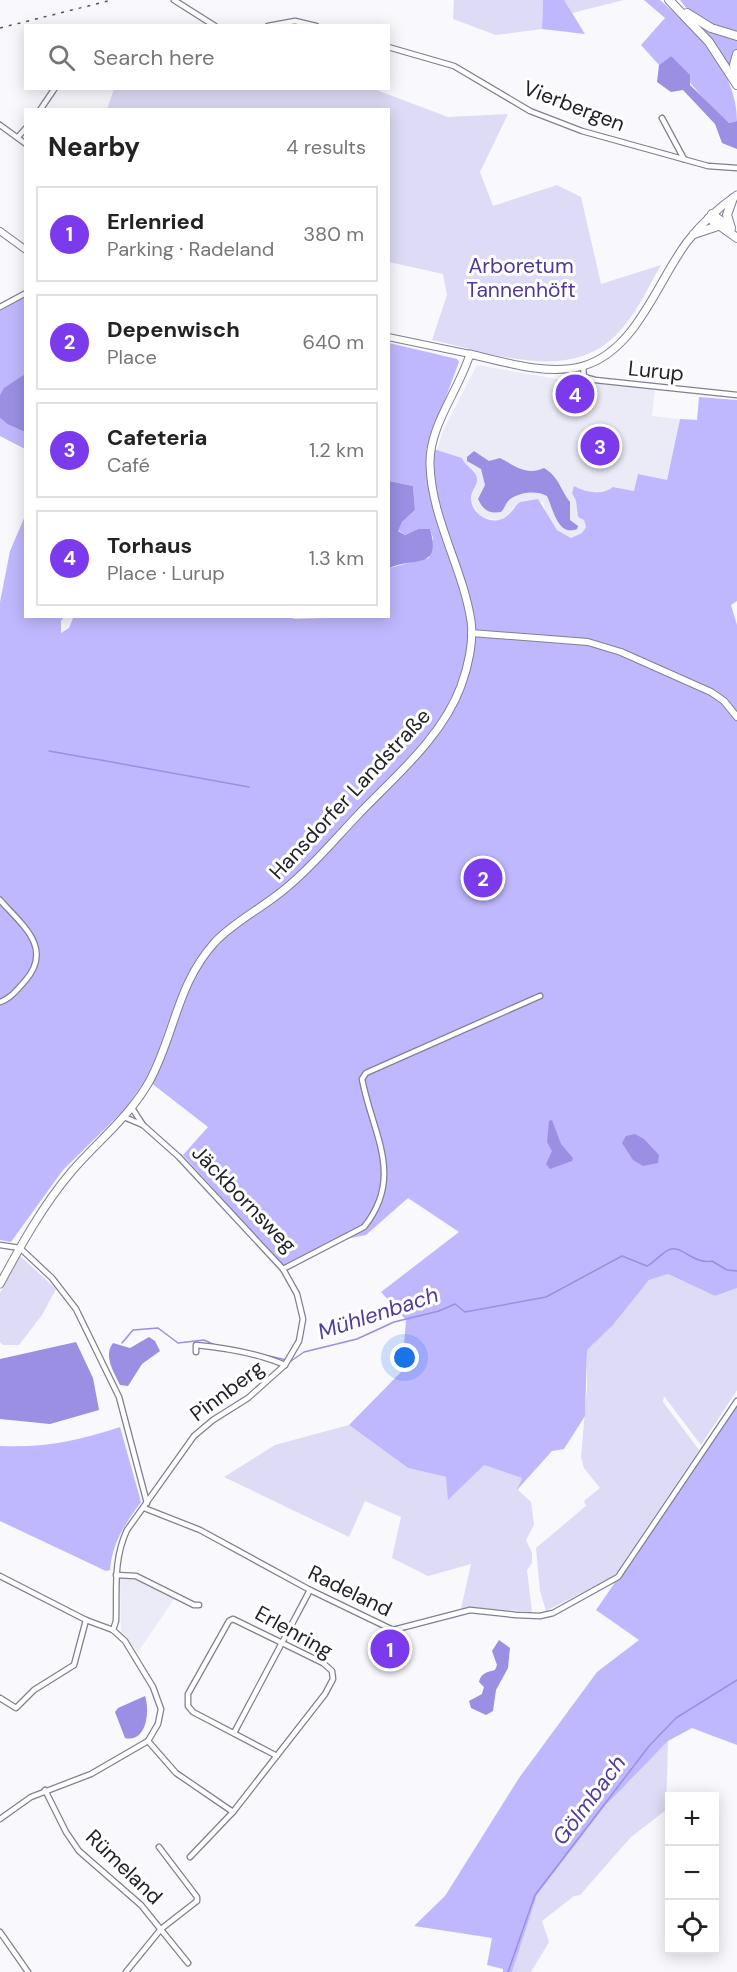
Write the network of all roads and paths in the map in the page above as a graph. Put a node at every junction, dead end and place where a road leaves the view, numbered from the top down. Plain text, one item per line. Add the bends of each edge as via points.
1 (174, 0) edge
2 (672, 2) edge
3 (212, 24) edge
4 (279, 24) edge
5 (308, 24) edge
6 (737, 36) edge
7 (390, 48) edge
8 (737, 54) edge
9 (737, 77) edge
10 (737, 85) edge
11 (54, 90) edge
12 (41, 108) edge
13 (662, 118) dead end
14 (0, 125) edge
15 (24, 130) edge
16 (18, 137) junction
17 (24, 142) edge
18 (684, 159) junction
19 (737, 170) edge
20 (735, 197) edge
21 (710, 216) junction
22 (718, 226) junction
23 (734, 230) edge
24 (0, 231) edge
25 (694, 234) junction
26 (737, 238) edge
27 (24, 247) edge
28 (24, 294) edge
29 (0, 307) edge
30 (390, 337) edge
31 (470, 354) junction
32 (583, 366) junction
33 (737, 395) edge
34 (471, 633) junction
35 (737, 717) edge
36 (0, 900) edge
37 (540, 996) dead end
38 (0, 1002) edge
39 (132, 1108) junction
40 (124, 1117) junction
41 (143, 1125) junction
42 (0, 1245) edge
43 (20, 1248) junction
44 (283, 1269) junction
45 (0, 1284) edge
46 (196, 1352) dead end
47 (285, 1365) junction
48 (737, 1401) edge
49 (146, 1505) junction
50 (116, 1575) junction
51 (0, 1576) edge
52 (310, 1590) junction
53 (199, 1605) dead end
54 (86, 1620) junction
55 (113, 1630) junction
56 (281, 1641) junction
57 (0, 1698) edge
58 (234, 1733) junction
59 (148, 1741) junction
60 (277, 1756) junction
61 (45, 1790) junction
62 (233, 1812) junction
63 (0, 1820) edge
64 (159, 1847) dead end
65 (190, 1857) dead end
66 (161, 1929) junction
67 (0, 1932) edge
68 (188, 1963) dead end
69 (28, 1972) edge
70 (126, 1972) edge

1 - 3 street
2 - 6 main road via 711,28
2 - 10 main road via 709,42
4 - 5 street
7 - 18 street, Vierbergen via 454,66 530,111 582,131
8 - 9 main road
11 - 12 street
13 - 18 street
14 - 16 street
15 - 16 street
16 - 17 street
18 - 19 street, Vierbergen
20 - 21 main road
20 - 23 main road via 727,214
21 - 22 main road
21 - 23 main road
21 - 25 main road
22 - 25 main road
22 - 26 main road
24 - 27 street
25 - 32 main road via 625,338 606,355
28 - 29 street
30 - 31 street
31 - 32 main road via 542,368
31 - 34 main road, Hansdorfer Landstraße via 433,443 430,465
32 - 33 street, Lurup via 584,377 595,380
34 - 35 street via 588,642 621,652 711,692
34 - 39 main road, Hansdorfer Landstraße via 461,686 437,729 302,874 230,930 200,960 186,983 159,1061
36 - 38 street via 34,938 38,956 28,977
37 - 44 street, Jäckbornsweg via 366,1073 362,1078 365,1094 385,1162 382,1192 371,1218 363,1227
39 - 40 main road, Hansdorfer Landstraße
39 - 41 street, Jäckbornsweg
40 - 41 street, Jäckbornsweg
40 - 43 main road, Hansdorfer Landstraße via 68,1177
41 - 44 street, Jäckbornsweg via 179,1157
42 - 43 street
43 - 45 main road, Hansdorfer Landstraße
43 - 49 street via 68,1297 88,1332 119,1397
44 - 47 street, Pinnberg via 297,1294 303,1319 299,1341
46 - 47 street, Pinnberg via 196,1345 225,1348
47 - 49 street, Pinnberg via 248,1398 194,1436
48 - 52 street, Radeland via 618,1577 553,1613 524,1616 470,1610 393,1630
49 - 50 street, Pinnberg via 120,1545
49 - 52 street, Radeland
50 - 53 street via 136,1576
50 - 55 street, Pinnberg
51 - 54 street
52 - 56 street
54 - 55 street
54 - 57 street via 74,1665 34,1690 16,1708
55 - 59 street via 124,1641 158,1700 158,1724
56 - 58 street
56 - 58 street, Erlenring via 238,1619 229,1621 188,1694 190,1709
56 - 60 street, Erlenring via 328,1666 333,1675 325,1694
58 - 60 street, Erlenring
59 - 61 street via 91,1773
59 - 62 street via 176,1773
60 - 62 street
61 - 63 street
61 - 66 street, Rümeland via 79,1851 124,1888
62 - 65 street
64 - 66 street via 197,1897
66 - 68 street, Rümeland
66 - 70 street
67 - 69 street

